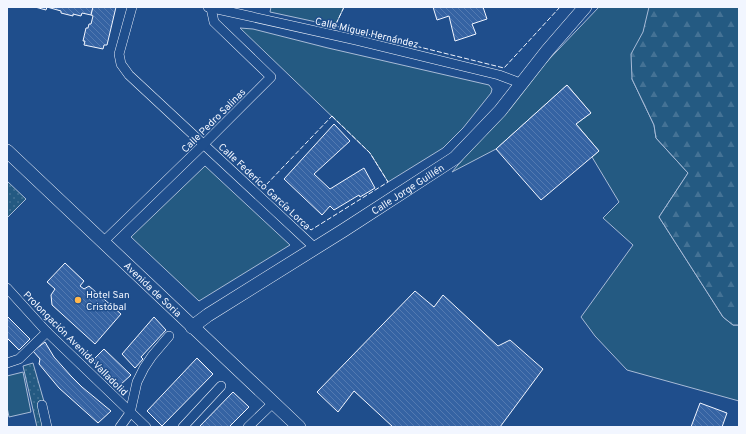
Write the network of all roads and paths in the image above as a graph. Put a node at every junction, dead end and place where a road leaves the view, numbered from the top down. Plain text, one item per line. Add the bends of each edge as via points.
1 (132, 7) edge
2 (585, 7) edge
3 (213, 8) edge
4 (520, 85) junction
5 (204, 144) junction
6 (7, 151) edge
7 (102, 242) junction
8 (315, 248) junction
9 (7, 288) edge
10 (192, 327) junction
11 (48, 332) junction
12 (169, 336) dead end
13 (7, 363) edge
14 (221, 386) dead end
15 (273, 403) junction
16 (42, 405) dead end
17 (130, 413) junction
18 (47, 427) edge
19 (112, 427) edge
20 (120, 427) edge
21 (146, 427) edge
22 (183, 427) edge
23 (248, 427) edge
24 (299, 427) edge

1 - 5 street, Calle Federico García Lorca via 119,54 121,64 129,75
2 - 4 street, Calle Jorge Guillén
3 - 4 street, Calle Miguel Hernández via 485,72
3 - 5 street, Calle Pedro Salinas via 214,22 271,77
4 - 8 street, Calle Jorge Guillén via 500,111 455,158
5 - 7 street, Calle Pedro Salinas
5 - 8 street, Calle Federico García Lorca
6 - 7 street, Avenida de Soria
7 - 10 street, Avenida de Soria
8 - 10 street, Calle Jorge Guillén
9 - 11 street, Prolongación Avenida Valladolid
10 - 15 street, Avenida de Soria
11 - 13 street via 19,359
11 - 17 street, Prolongación Avenida Valladolid
12 - 17 street via 142,372
14 - 22 street
15 - 23 street
15 - 24 street, Avenida de Soria
16 - 18 street
17 - 19 street
17 - 20 street
17 - 21 street, Prolongación Avenida Valladolid

